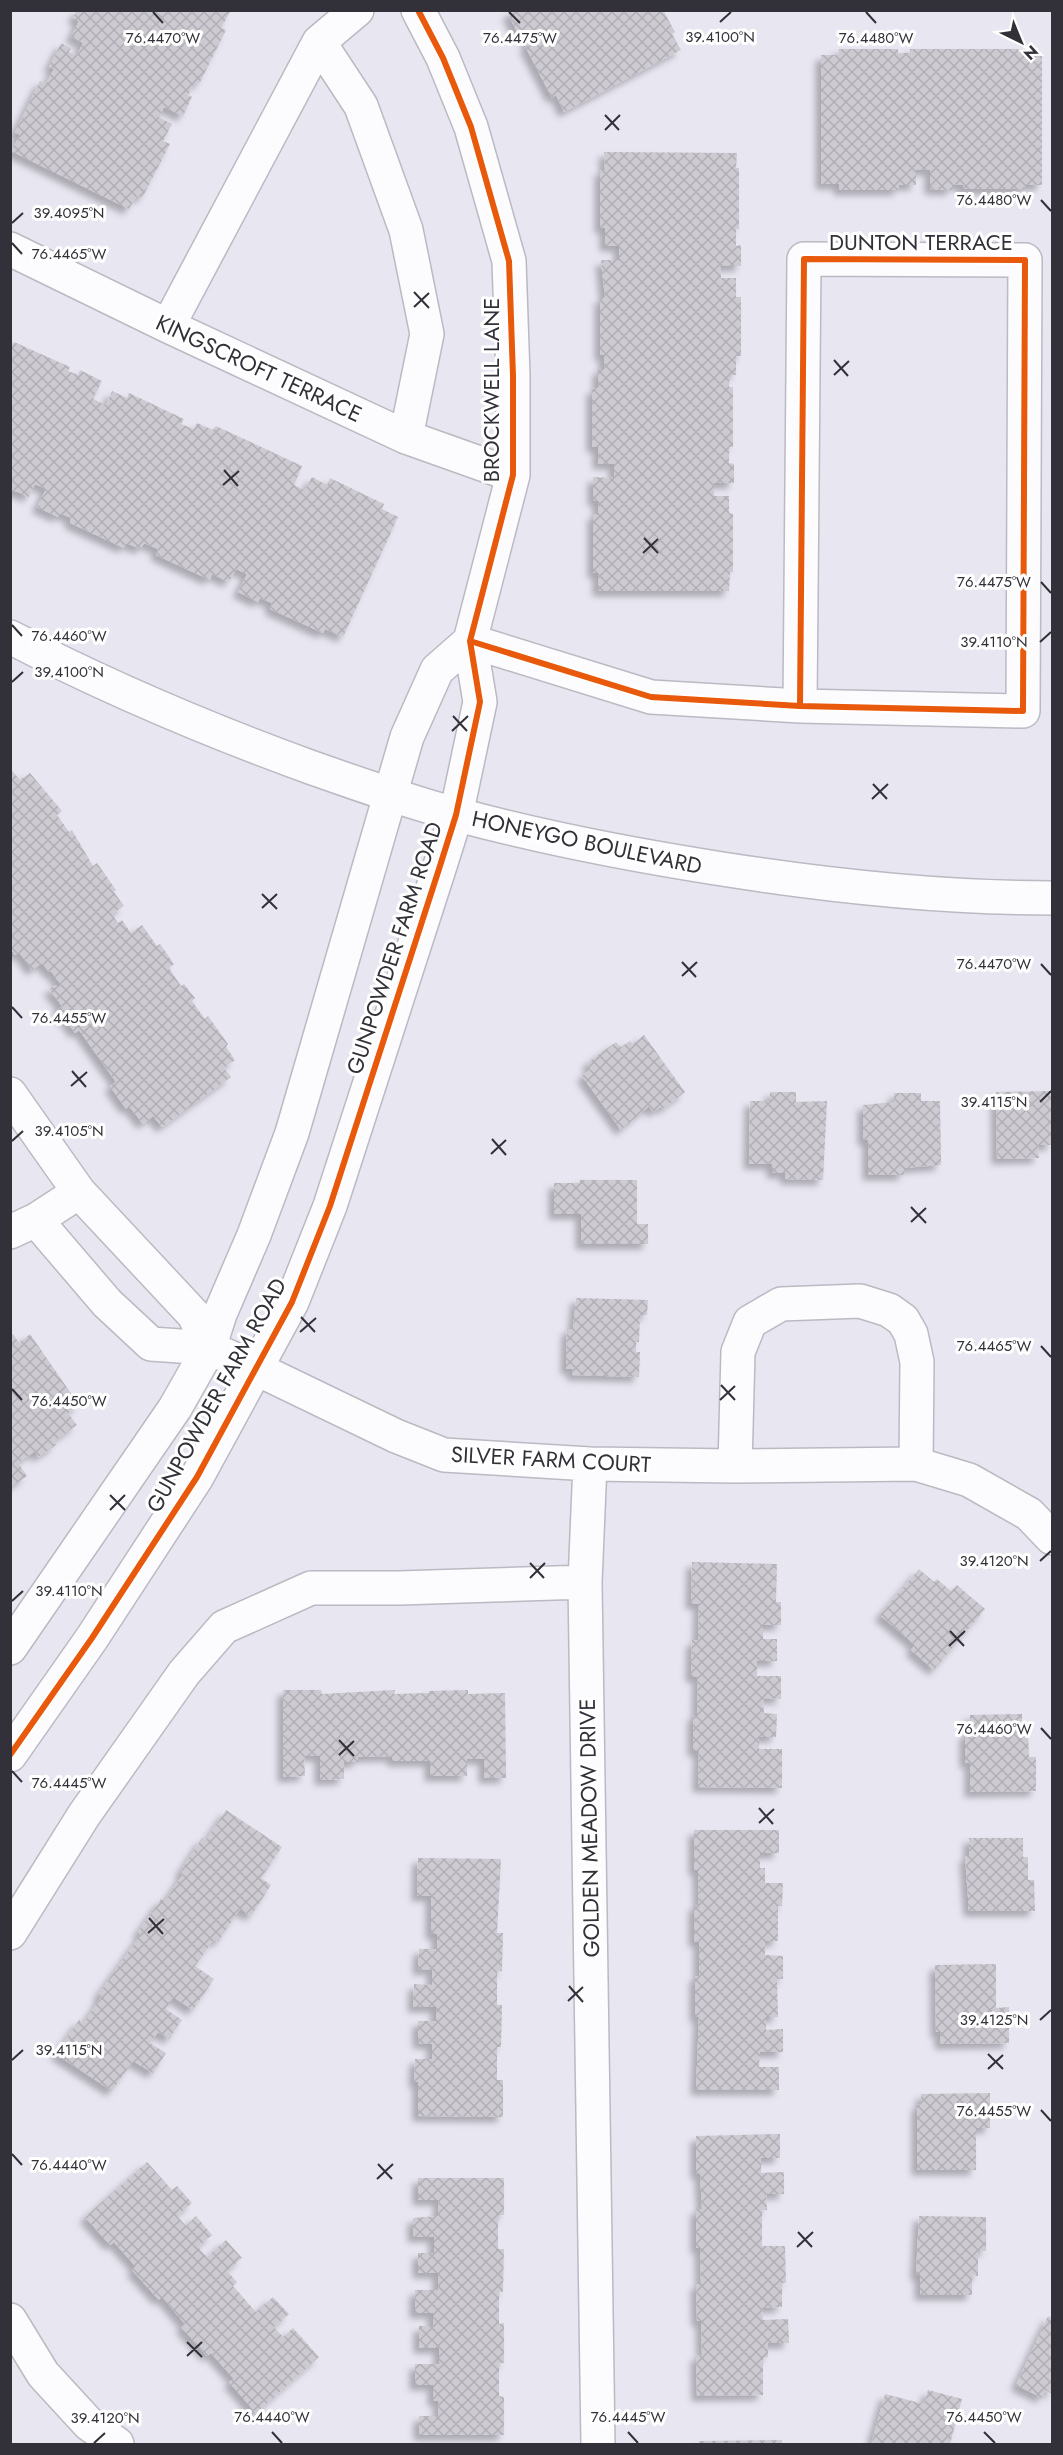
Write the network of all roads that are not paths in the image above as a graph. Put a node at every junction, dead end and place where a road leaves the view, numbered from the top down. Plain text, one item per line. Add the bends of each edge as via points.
1 (357, 10) edge
2 (418, 10) edge
3 (319, 42) junction
4 (10, 249) edge
5 (168, 326) junction
6 (406, 437) junction
7 (513, 475) junction
8 (10, 637) edge
9 (470, 640) junction
10 (800, 705) junction
11 (390, 795) junction
12 (456, 815) junction
13 (1053, 898) edge
14 (10, 1094) edge
15 (79, 1192) junction
16 (23, 1226) edge
17 (209, 1348) junction
18 (257, 1369) junction
19 (590, 1464) junction
20 (916, 1464) junction
21 (735, 1467) junction
22 (1053, 1538) edge
23 (585, 1582) junction
24 (10, 1648) edge
25 (10, 1755) edge
26 (10, 1933) edge
27 (10, 2320) edge
28 (117, 2445) edge
29 (598, 2445) edge

1 - 3 street
2 - 7 street, BROCKWELL LANE via 443,58 471,128 510,261
3 - 5 street
3 - 6 street via 361,106 406,230 427,334
4 - 5 street, KINGSCROFT TERRACE
5 - 6 street, KINGSCROFT TERRACE
6 - 7 street, KINGSCROFT TERRACE
7 - 9 street, BROCKWELL LANE
8 - 11 street, HONEYGO BOULEVARD via 224,736
9 - 10 street, DUNTON TERRACE via 651,697
9 - 11 street via 437,670 407,737
9 - 12 street, BROCKWELL LANE via 480,702
10 - 10 street, DUNTON TERRACE via 1023,711 1025,260 804,260
11 - 12 street, HONEYGO BOULEVARD
11 - 17 street, GUNPOWDER FARM ROAD via 292,1133
12 - 13 street, HONEYGO BOULEVARD via 619,853 810,883
12 - 18 street, GUNPOWDER FARM ROAD via 330,1206 292,1302
14 - 15 street
15 - 16 street
15 - 17 street via 194,1315
16 - 17 street, SILVER FARM COURT via 151,1344
17 - 18 street, SILVER FARM COURT
17 - 24 street, GUNPOWDER FARM ROAD via 176,1408
18 - 19 street, SILVER FARM COURT via 444,1455
18 - 25 street, GUNPOWDER FARM ROAD via 197,1477
19 - 21 street, SILVER FARM COURT
19 - 23 street, GOLDEN MEADOW DRIVE
20 - 21 street, SILVER FARM COURT
20 - 21 street via 917,1362 911,1334 903,1320 889,1310 861,1301 780,1304 750,1322 738,1352
20 - 22 street, SILVER FARM COURT via 969,1480 1029,1514
23 - 26 street via 311,1588 224,1627 184,1673 84,1815
23 - 29 street, GOLDEN MEADOW DRIVE
27 - 28 street via 43,2374 89,2424

